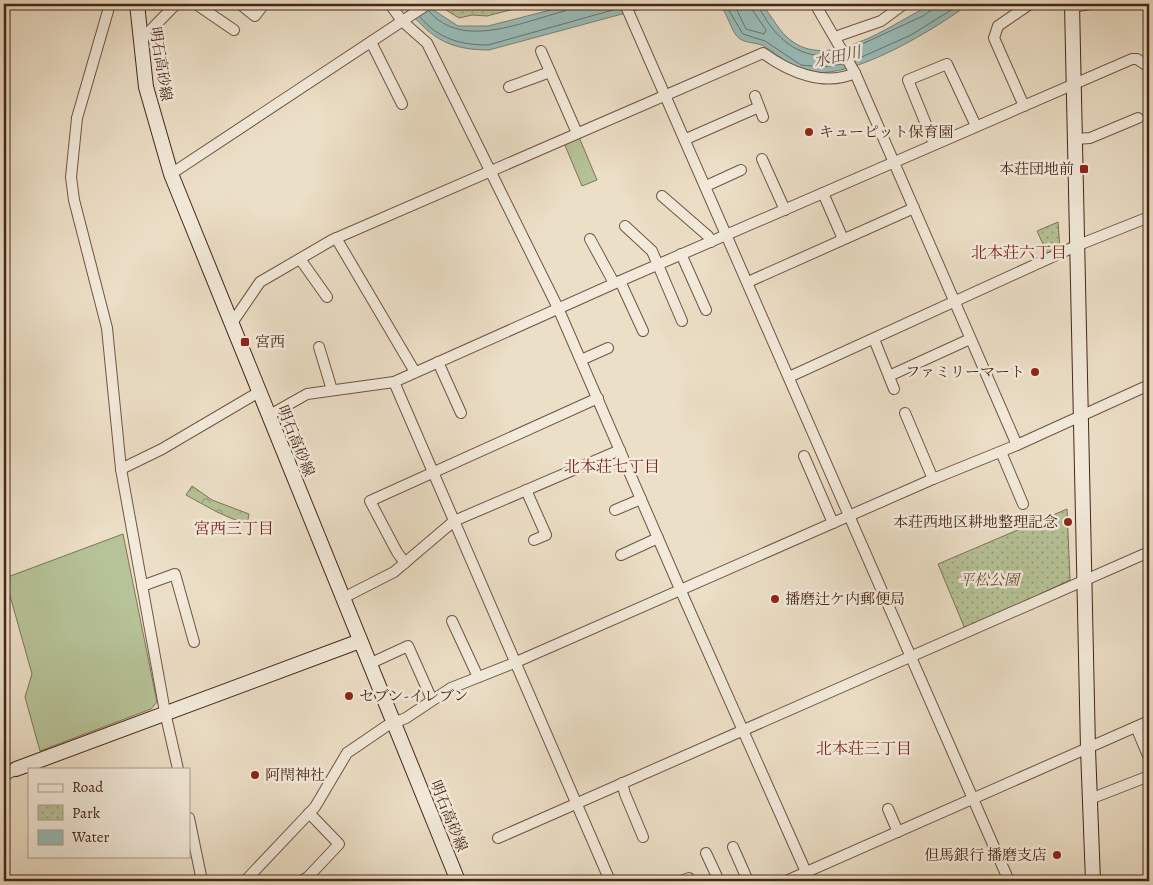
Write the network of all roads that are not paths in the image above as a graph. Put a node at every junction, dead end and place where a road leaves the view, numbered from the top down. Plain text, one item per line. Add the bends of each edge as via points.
1 (110, 4) edge
2 (137, 4) edge
3 (176, 4) edge
4 (196, 4) edge
5 (390, 4) edge
6 (428, 4) edge
7 (625, 4) edge
8 (904, 4) edge
9 (1090, 4) edge
10 (244, 5) edge
11 (1026, 5) edge
12 (819, 6) edge
13 (1072, 6) edge
14 (261, 8) dead end
15 (402, 21) junction
16 (234, 30) dead end
17 (835, 37) junction
18 (140, 42) junction
19 (370, 42) junction
20 (541, 51) dead end
21 (1149, 67) edge
22 (550, 72) junction
23 (856, 73) junction
24 (1074, 83) junction
25 (509, 87) dead end
26 (665, 94) junction
27 (755, 96) dead end
28 (402, 104) dead end
29 (1024, 106) junction
30 (759, 107) junction
31 (763, 117) dead end
32 (1138, 118) dead end
33 (976, 126) junction
34 (577, 132) junction
35 (686, 139) junction
36 (1075, 139) junction
37 (934, 144) junction
38 (762, 159) dead end
39 (894, 162) junction
40 (491, 170) junction
41 (741, 170) dead end
42 (171, 174) junction
43 (706, 186) junction
44 (824, 193) junction
45 (662, 196) dead end
46 (914, 208) junction
47 (785, 210) junction
48 (1149, 217) edge
49 (625, 226) dead end
50 (728, 235) junction
51 (336, 238) junction
52 (590, 239) dead end
53 (844, 239) junction
54 (711, 242) junction
55 (1076, 246) junction
56 (681, 254) junction
57 (300, 259) junction
58 (657, 264) junction
59 (617, 282) junction
60 (748, 282) junction
61 (327, 297) dead end
62 (954, 303) junction
63 (558, 308) junction
64 (706, 310) dead end
65 (682, 322) dead end
66 (232, 323) junction
67 (643, 331) dead end
68 (874, 339) junction
69 (970, 339) junction
70 (319, 347) dead end
71 (608, 348) dead end
72 (581, 360) junction
73 (438, 362) junction
74 (415, 372) junction
75 (889, 376) junction
76 (789, 377) junction
77 (394, 382) junction
78 (1149, 385) edge
79 (894, 389) dead end
80 (332, 390) junction
81 (259, 392) junction
82 (598, 398) junction
83 (461, 413) dead end
84 (905, 413) dead end
85 (1081, 415) junction
86 (268, 416) junction
87 (1017, 445) junction
88 (620, 450) junction
89 (1001, 452) junction
90 (804, 456) dead end
91 (121, 470) junction
92 (433, 472) junction
93 (933, 479) junction
94 (526, 490) junction
95 (641, 499) junction
96 (1023, 504) dead end
97 (615, 510) dead end
98 (849, 516) junction
99 (454, 521) junction
100 (833, 523) junction
101 (658, 538) junction
102 (534, 540) dead end
103 (1149, 552) edge
104 (621, 555) dead end
105 (405, 563) junction
106 (1085, 580) junction
107 (142, 586) junction
108 (680, 589) junction
109 (343, 598) junction
110 (452, 621) dead end
111 (360, 641) junction
112 (194, 642) dead end
113 (910, 657) junction
114 (514, 663) junction
115 (370, 664) junction
116 (478, 677) junction
117 (432, 700) junction
118 (165, 712) junction
119 (1149, 721) edge
120 (394, 723) junction
121 (1136, 727) junction
122 (743, 730) junction
123 (1088, 749) junction
124 (1149, 758) edge
125 (178, 768) edge
126 (16, 769) joint
127 (4, 776) edge
128 (1149, 776) edge
129 (622, 783) junction
130 (972, 800) junction
131 (1090, 800) junction
132 (576, 803) junction
133 (888, 809) dead end
134 (309, 813) junction
135 (190, 823) edge
136 (898, 832) junction
137 (643, 837) dead end
138 (498, 838) dead end
139 (734, 847) dead end
140 (706, 853) dead end
141 (808, 877) edge
142 (202, 881) edge
143 (245, 881) edge
144 (300, 881) edge
145 (458, 881) edge
146 (610, 881) edge
147 (681, 881) edge
148 (690, 881) edge
149 (718, 881) edge
150 (748, 881) edge
151 (786, 881) edge
152 (1009, 881) edge
153 (1093, 881) edge

1 - 91 street via 77,118 71,177 106,328
2 - 18 street, 明石高砂線
3 - 18 street
4 - 16 street
5 - 15 street
6 - 15 street
7 - 26 street
8 - 17 street via 881,21
9 - 13 street
10 - 14 street via 255,16
11 - 29 street via 998,26 994,38
12 - 17 street
13 - 24 street
15 - 19 street
15 - 40 street via 427,43
17 - 23 street
18 - 42 street, 明石高砂線 via 146,87
19 - 28 street
19 - 42 street
20 - 22 street
21 - 24 street via 1132,59
22 - 25 street
22 - 34 street
23 - 26 street via 837,78 799,74 782,67 763,53
23 - 39 street
24 - 29 street
24 - 36 street
26 - 34 street
26 - 35 street
27 - 30 street
29 - 33 street
30 - 31 street
30 - 35 street
32 - 36 street via 1090,138
33 - 37 street
33 - 37 street via 947,64 908,80
34 - 40 street
35 - 43 street
36 - 55 street
37 - 39 street
38 - 47 street
39 - 44 street
39 - 46 street
40 - 51 street
40 - 63 street
41 - 43 street
42 - 66 street, 明石高砂線
43 - 50 street
44 - 47 street
44 - 53 street
45 - 54 street
46 - 53 street
46 - 62 street
47 - 50 street
48 - 55 street
49 - 58 street via 652,251
50 - 54 street
50 - 60 street
51 - 57 street
51 - 74 street
52 - 59 street
53 - 60 street
54 - 56 street
55 - 62 street
55 - 85 street
56 - 58 street
56 - 64 street
57 - 61 street
57 - 66 street via 260,282
58 - 59 street
58 - 65 street
59 - 63 street
59 - 67 street
60 - 76 street
62 - 68 street
62 - 69 street
63 - 72 street
63 - 73 street
66 - 81 street, 明石高砂線
68 - 75 street
68 - 76 street
69 - 75 street
69 - 87 street
70 - 80 street
71 - 72 street
72 - 82 street
73 - 74 street
73 - 83 street
74 - 77 street
75 - 79 street
76 - 98 street
77 - 80 street
77 - 92 street
78 - 85 street
80 - 86 street via 307,394
81 - 86 street, 明石高砂線
81 - 91 street
82 - 88 street
82 - 92 street
84 - 93 street
85 - 87 street
85 - 106 street
86 - 109 street, 明石高砂線
87 - 89 street
88 - 94 street
88 - 95 street
89 - 93 street
89 - 96 street
90 - 100 street
91 - 107 street
92 - 99 street
92 - 105 street via 370,501
93 - 98 street
94 - 99 street
94 - 102 street via 546,535
95 - 97 street
95 - 101 street
98 - 100 street
98 - 113 street
99 - 105 street
99 - 114 street
100 - 108 street
101 - 104 street
101 - 108 street
103 - 106 street
105 - 109 street
106 - 113 street
106 - 123 street
107 - 112 street via 175,574
107 - 118 street
108 - 114 street
108 - 122 street
109 - 111 street, 明石高砂線
110 - 116 street
111 - 115 street, 明石高砂線
111 - 118 street
113 - 122 street
113 - 130 street
114 - 116 street
114 - 132 street
115 - 117 street via 408,646
115 - 120 street, 明石高砂線
116 - 117 street
117 - 120 street
118 - 125 street
118 - 126 street
119 - 121 street
120 - 134 street via 348,753
120 - 145 street, 明石高砂線
121 - 123 street
121 - 124 street
122 - 129 street
122 - 141 street
123 - 130 street
123 - 131 street
126 - 127 street
128 - 131 street
129 - 132 street
129 - 137 street
130 - 136 street
130 - 152 street
131 - 153 street
132 - 138 street
132 - 146 street
133 - 136 street
134 - 143 street
134 - 144 street via 339,844 308,877
135 - 142 street
136 - 141 street
139 - 150 street
140 - 149 street
141 - 151 street
147 - 148 street via 689,878

